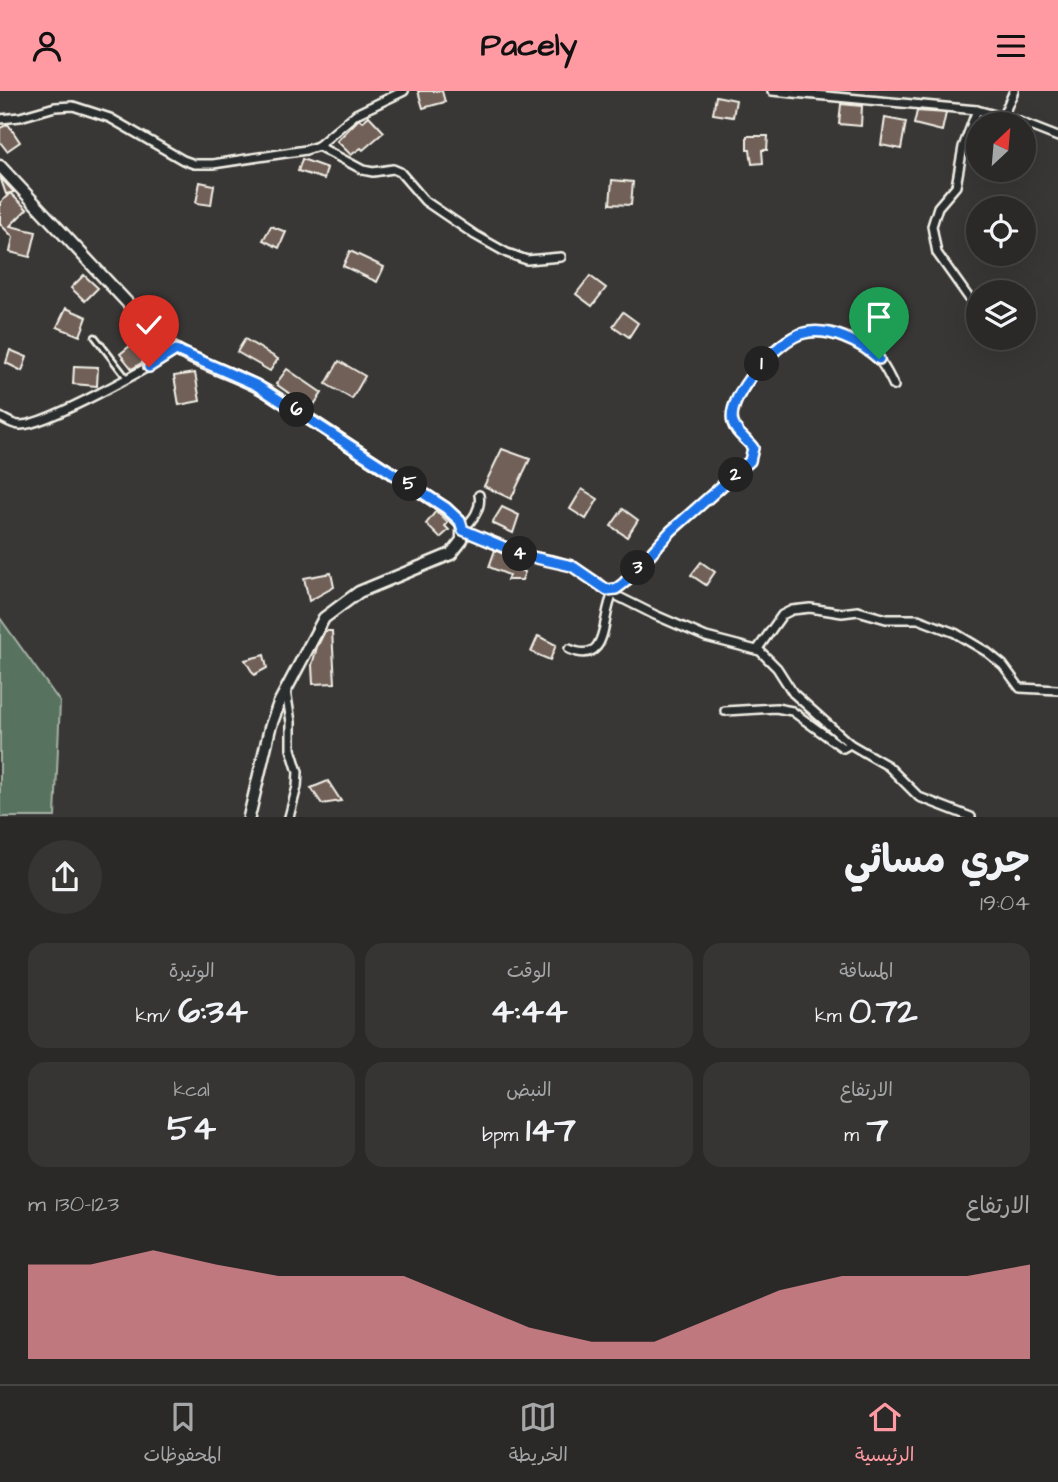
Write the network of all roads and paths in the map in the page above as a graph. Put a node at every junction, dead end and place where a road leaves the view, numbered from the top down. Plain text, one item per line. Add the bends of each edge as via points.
1 (404, 91) edge
2 (772, 91) edge
3 (1014, 91) edge
4 (976, 110) junction
5 (985, 112) edge
6 (1005, 112) edge
7 (0, 119) edge
8 (1036, 129) edge
9 (1058, 138) edge
10 (318, 146) junction
11 (0, 166) edge
12 (561, 257) dead end
13 (966, 294) edge
14 (95, 337) dead end
15 (176, 350) junction
16 (127, 379) junction
17 (894, 386) dead end
18 (0, 417) edge
19 (479, 495) dead end
20 (463, 530) junction
21 (610, 592) junction
22 (569, 649) dead end
23 (757, 649) junction
24 (285, 689) junction
25 (1058, 690) edge
26 (724, 711) dead end
27 (850, 744) junction
28 (249, 817) edge
29 (289, 817) edge
30 (971, 817) edge

1 - 10 street via 356,114
2 - 4 street
3 - 6 street
4 - 5 street
4 - 13 street via 956,186 938,207 932,226 937,253
7 - 10 street via 73,106 110,118 169,154 204,165
8 - 9 street
10 - 12 street via 363,170 400,171 425,201 507,253 527,260
11 - 15 street
14 - 16 lane
15 - 16 street
15 - 20 street via 256,385 289,405 446,508
16 - 18 street via 26,425
17 - 21 street via 873,354 838,335 806,332 782,343 745,387 733,411 735,428 753,448 750,461
19 - 20 street via 481,502
20 - 21 street via 523,555 572,566
20 - 24 street via 460,545 451,554 359,592 333,610
21 - 22 street via 599,643 588,653
21 - 23 street via 706,637
23 - 25 street via 782,615 792,610 858,611 886,619 918,619 987,652 1020,688
23 - 27 street via 793,693
24 - 28 street via 270,728
24 - 29 street via 298,772
26 - 27 street via 785,709 843,748
27 - 30 street via 888,766 919,797

